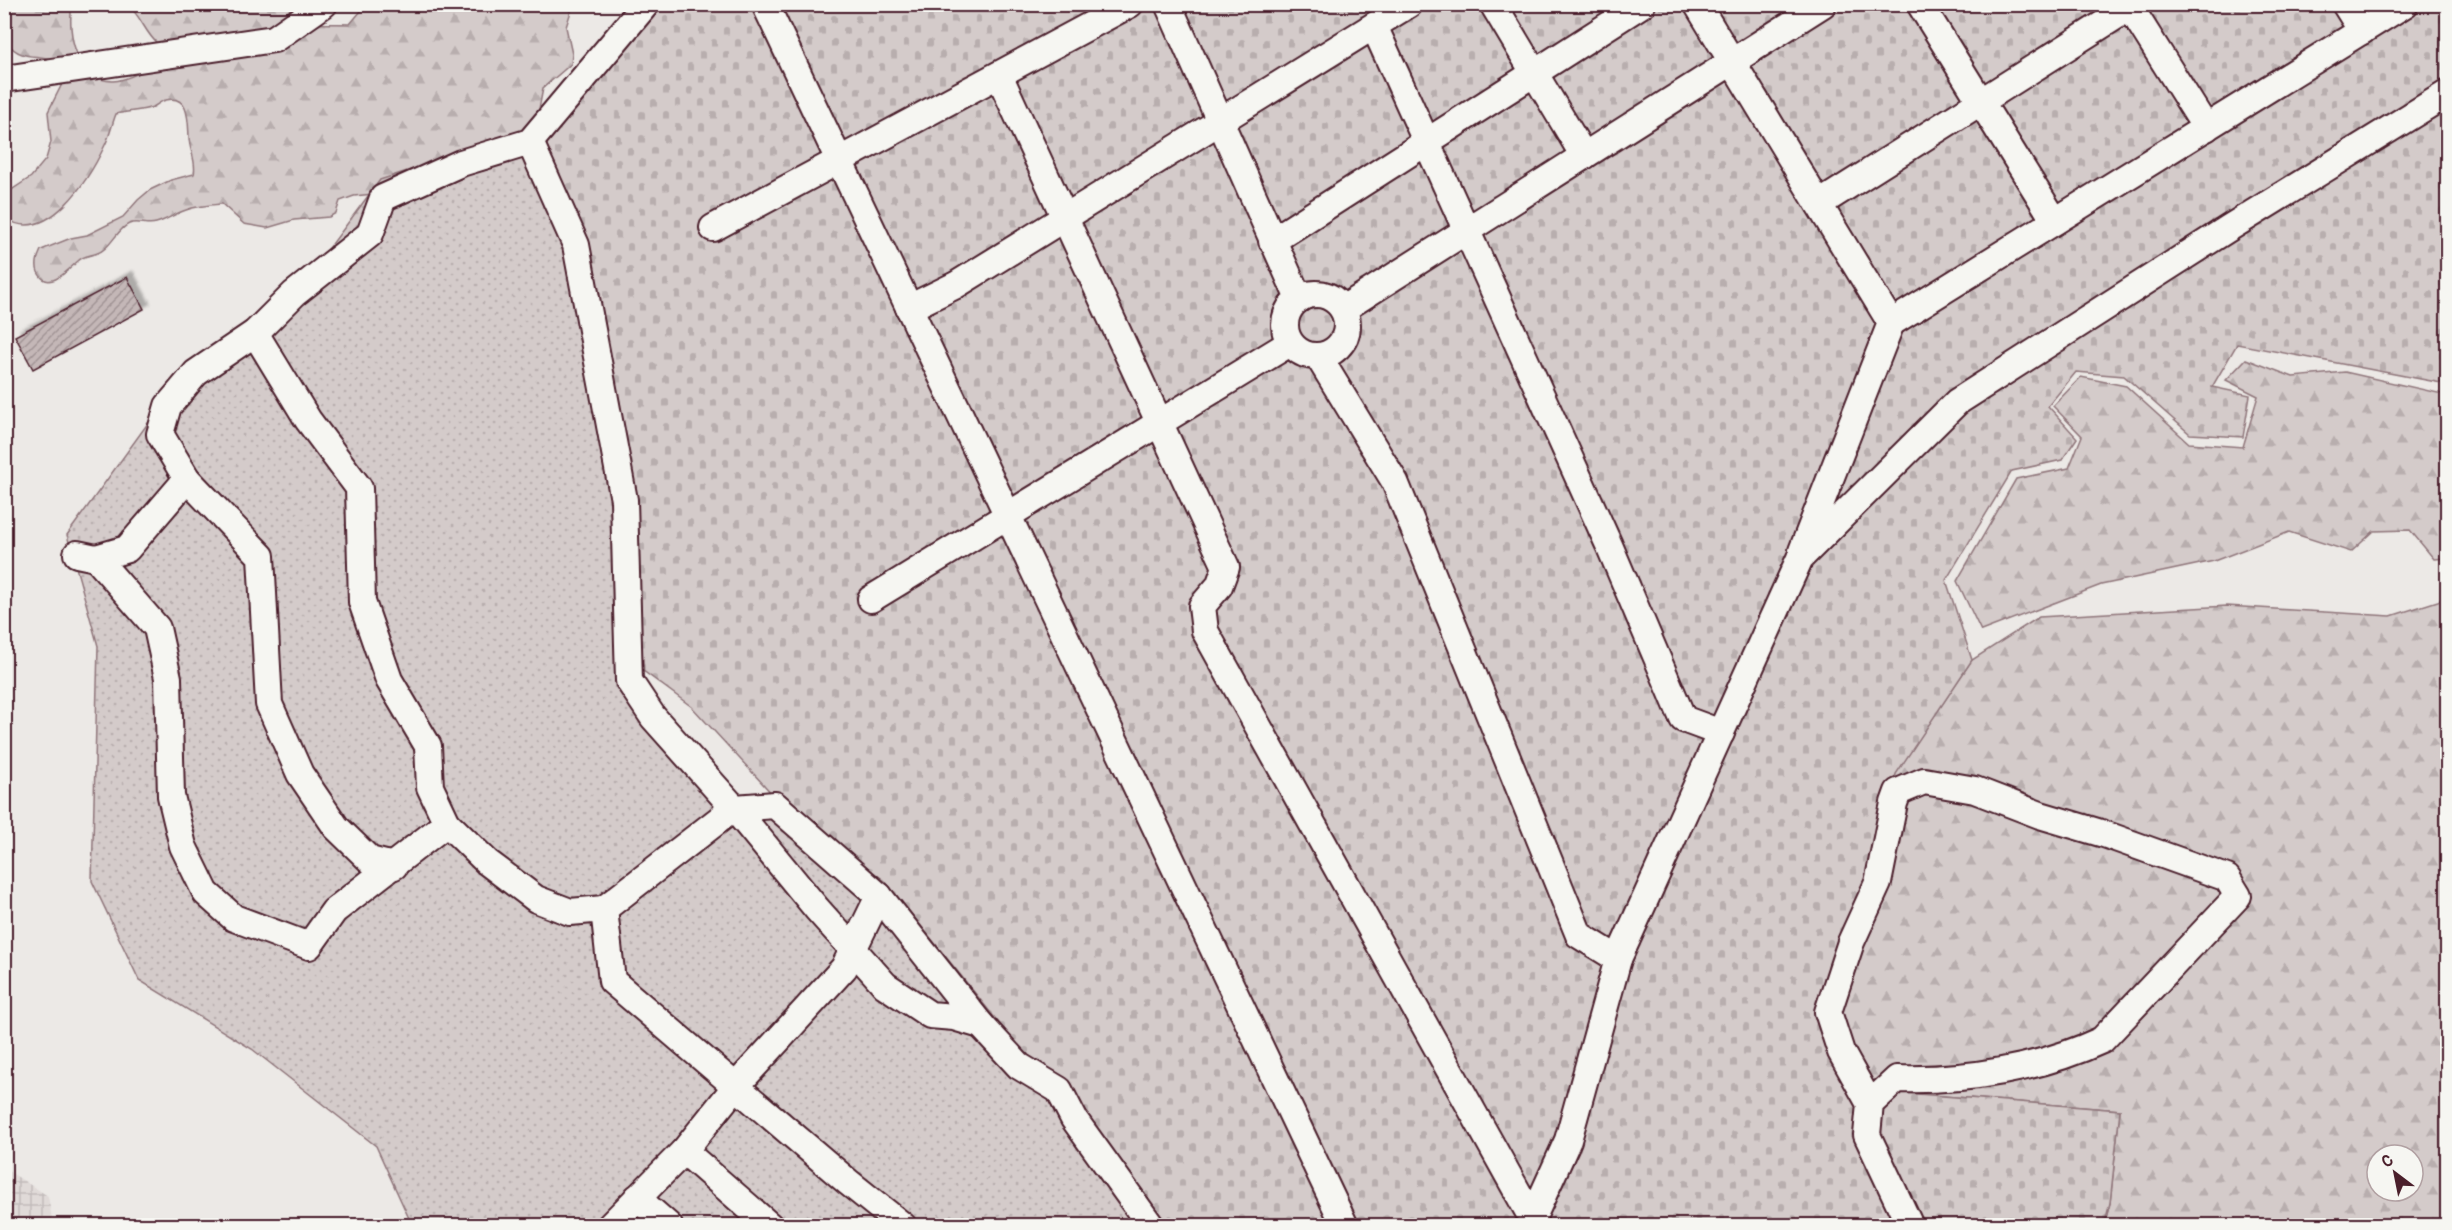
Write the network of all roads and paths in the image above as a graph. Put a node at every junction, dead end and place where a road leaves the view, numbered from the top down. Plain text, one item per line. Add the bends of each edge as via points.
1 (324, 4) edge
2 (645, 4) edge
3 (765, 4) edge
4 (1130, 4) edge
5 (1168, 4) edge
6 (1409, 4) edge
7 (1493, 4) edge
8 (1642, 4) edge
9 (1697, 4) edge
10 (1823, 4) edge
11 (1920, 4) edge
12 (2345, 4) edge
13 (2405, 4) edge
14 (2131, 6) edge
15 (1374, 26) junction
16 (2362, 31) junction
17 (1732, 62) junction
18 (1534, 73) junction
19 (999, 75) junction
20 (4, 79) edge
21 (2448, 93) edge
22 (1981, 102) junction
23 (1220, 122) junction
24 (2206, 128) junction
25 (530, 142) junction
26 (1426, 142) junction
27 (1584, 156) junction
28 (839, 161) junction
29 (1819, 204) junction
30 (1065, 219) junction
31 (2055, 221) junction
32 (713, 228) dead end
33 (1467, 231) junction
34 (1272, 241) junction
35 (1299, 298) junction
36 (909, 308) junction
37 (1343, 309) junction
38 (1892, 323) junction
39 (255, 333) junction
40 (1290, 343) junction
41 (1318, 356) junction
42 (1158, 424) junction
43 (187, 479) junction
44 (1008, 516) junction
45 (1800, 558) junction
46 (871, 599) dead end
47 (1721, 733) junction
48 (734, 808) junction
49 (447, 823) junction
50 (394, 866) junction
51 (879, 896) junction
52 (604, 909) junction
53 (853, 950) junction
54 (1618, 959) junction
55 (981, 1025) junction
56 (736, 1086) junction
57 (1870, 1104) junction
58 (684, 1151) junction
59 (637, 1198) junction
60 (1530, 1222) edge
61 (610, 1226) edge
62 (669, 1226) edge
63 (770, 1226) edge
64 (903, 1226) edge
65 (1151, 1226) edge
66 (1345, 1226) edge
67 (1910, 1226) edge

1 - 20 lane via 274,39
2 - 25 lane
3 - 28 lane
4 - 19 lane
5 - 23 lane
6 - 15 lane
7 - 18 lane
8 - 18 lane
9 - 17 lane
10 - 17 lane
11 - 22 lane
12 - 16 lane
13 - 16 lane
14 - 22 lane
14 - 24 lane
15 - 23 lane
15 - 26 lane
16 - 24 lane
17 - 27 lane
17 - 29 lane
18 - 26 lane
18 - 27 lane
19 - 28 lane
19 - 30 lane
21 - 45 lane via 1957,402
22 - 29 lane
22 - 31 lane
23 - 30 lane
23 - 34 lane
24 - 31 lane
25 - 39 lane via 461,163 383,198 370,234 294,294
25 - 48 lane via 576,245 624,500 629,681 652,717
26 - 33 lane
26 - 34 lane
27 - 33 lane
28 - 32 lane
28 - 36 lane
29 - 38 lane
30 - 36 lane via 956,285
30 - 42 lane
31 - 38 lane
33 - 37 lane
33 - 47 lane via 1683,719
34 - 35 lane
35 - 37 lane via 1318,293
35 - 40 lane via 1291,305 1284,324
36 - 44 lane
37 - 41 lane via 1347,330 1343,340 1337,348
38 - 45 lane
39 - 43 lane via 196,373 168,406 160,434
39 - 49 lane via 308,420 359,488 362,602 389,680 428,746 430,787
40 - 41 lane via 1307,355
40 - 42 lane
41 - 54 lane via 1395,482 1579,935
42 - 44 lane
42 - 60 lane via 1226,567 1219,586 1202,606 1205,630
43 - 50 lane via 261,556 269,704 300,774 336,827 370,860
43 - 50 lane via 127,549 87,556 157,628 168,678 171,796 183,846 206,893 234,918 309,946 334,911
44 - 46 lane
44 - 66 lane
45 - 47 lane
47 - 54 lane
48 - 51 lane via 776,805
48 - 52 lane
48 - 53 lane
49 - 50 lane
49 - 52 lane via 487,862 536,899 570,912
51 - 53 lane
51 - 55 lane
52 - 56 lane via 612,981
53 - 55 lane via 885,985 930,1015
53 - 56 lane via 844,968
54 - 60 lane via 1568,1140
55 - 65 lane via 1019,1066 1059,1090 1074,1119
56 - 58 lane
56 - 64 lane
57 - 57 lane via 1840,1052 1828,1012 1851,942 1878,884 1898,792 1924,781 1975,790 2227,878 2238,896 2102,1040 2074,1053 2020,1068 1938,1080 1896,1080
57 - 67 lane via 1868,1135
58 - 59 lane
58 - 63 lane
59 - 61 lane
59 - 62 lane

